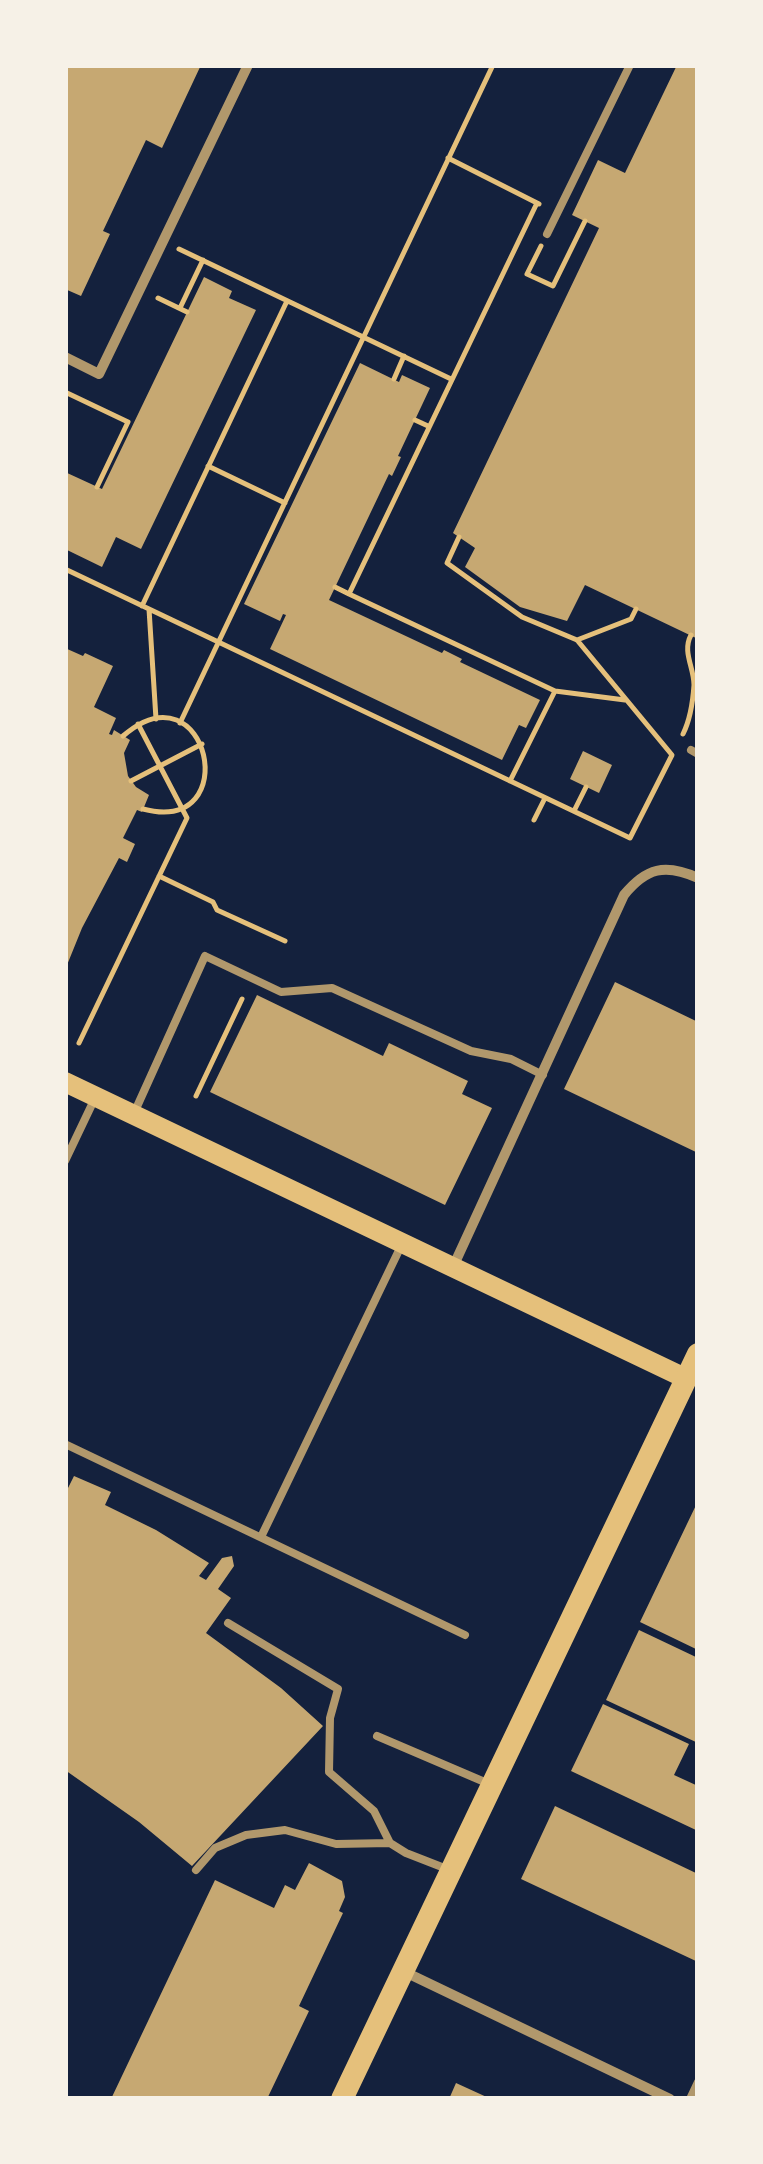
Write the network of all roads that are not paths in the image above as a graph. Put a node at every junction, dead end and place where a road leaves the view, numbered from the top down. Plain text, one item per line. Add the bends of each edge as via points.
1 (248, 65) edge
2 (630, 65) edge
3 (546, 234) dead end
4 (65, 358) edge
5 (698, 878) edge
6 (543, 1075) junction
7 (65, 1082) edge
8 (96, 1097) junction
9 (133, 1115) junction
10 (65, 1161) edge
11 (402, 1244) junction
12 (453, 1268) junction
13 (698, 1354) edge
14 (692, 1381) edge
15 (65, 1444) edge
16 (261, 1537) junction
17 (228, 1624) dead end
18 (466, 1635) dead end
19 (377, 1736) dead end
20 (492, 1786) junction
21 (390, 1843) junction
22 (196, 1870) dead end
23 (451, 1870) junction
24 (402, 1971) junction
25 (698, 2082) edge
26 (342, 2099) edge
27 (670, 2099) edge
28 (690, 2099) edge

1 - 4 street via 98,374
2 - 3 lane
5 - 6 street via 654,870 624,895
6 - 9 lane via 511,1059 471,1051 332,988 280,992 206,956
6 - 12 street
7 - 8 main road
8 - 9 main road
8 - 10 lane
9 - 11 main road
11 - 12 main road
11 - 16 lane
12 - 14 main road
13 - 14 main road
14 - 20 main road
15 - 16 lane
16 - 18 lane
17 - 21 lane via 338,1689 328,1772 374,1812
19 - 20 lane
20 - 23 main road
21 - 22 lane via 336,1844 284,1830 246,1835 214,1848
21 - 23 lane
23 - 24 main road
24 - 26 main road
24 - 27 street
25 - 28 lane

